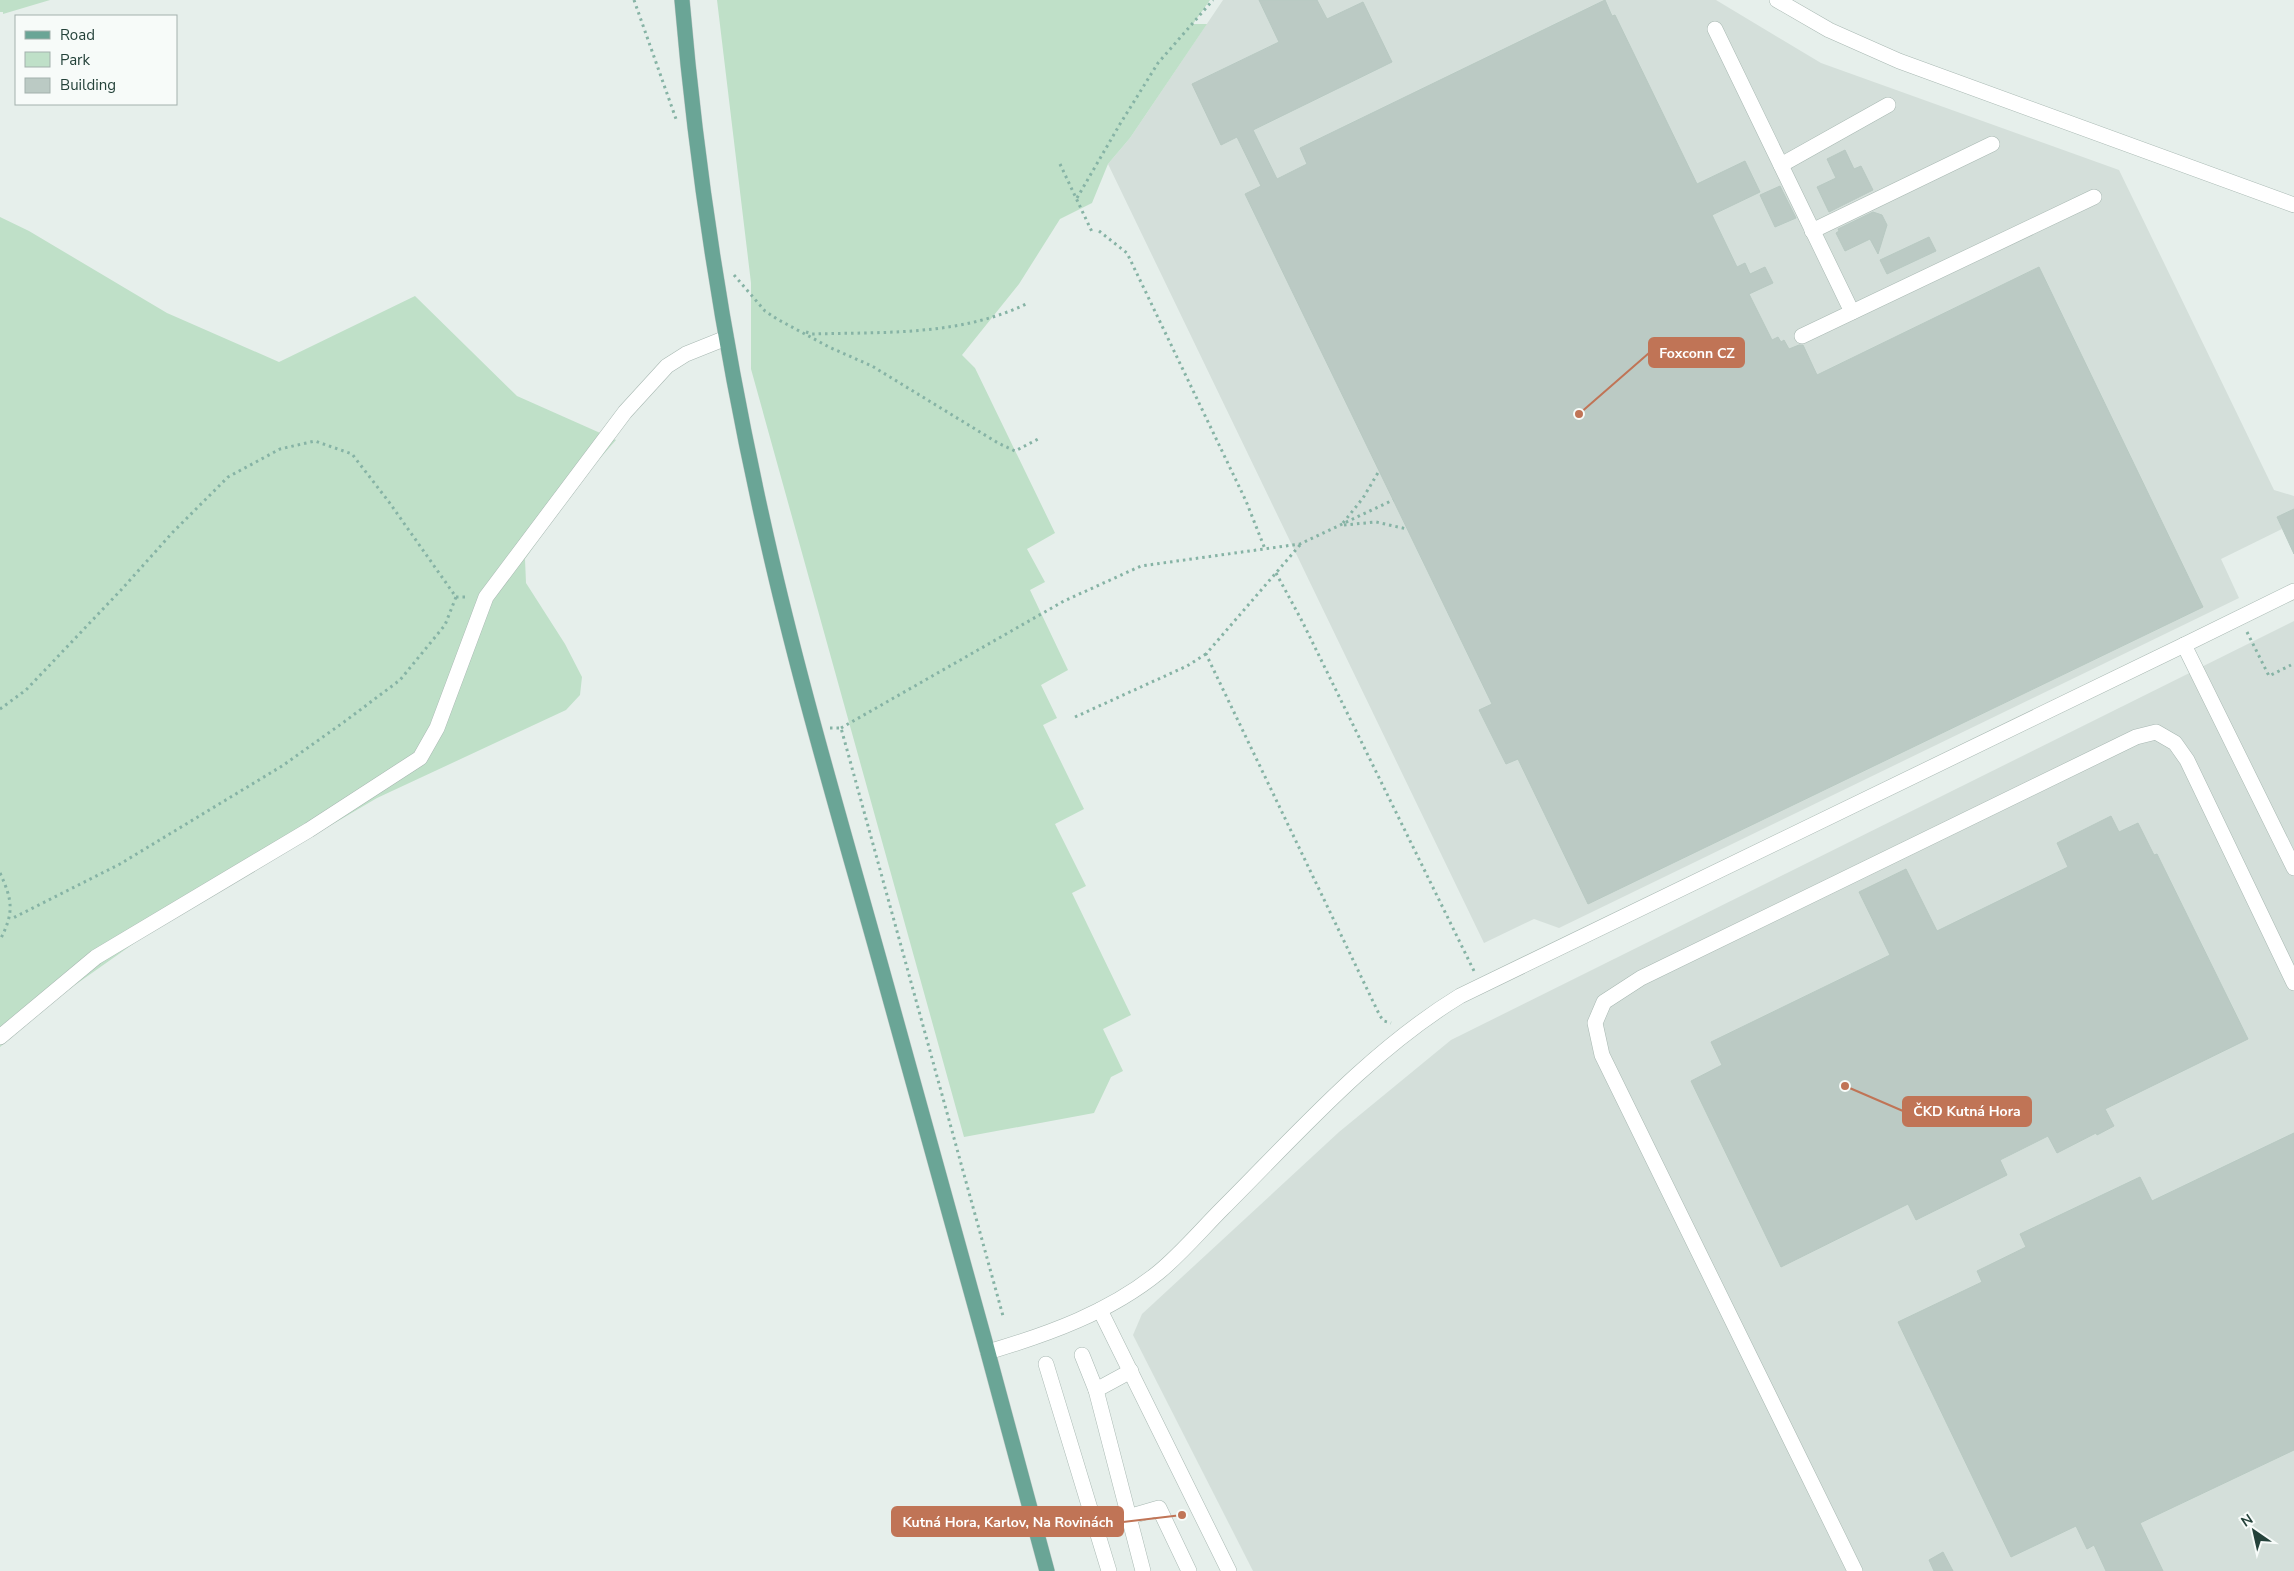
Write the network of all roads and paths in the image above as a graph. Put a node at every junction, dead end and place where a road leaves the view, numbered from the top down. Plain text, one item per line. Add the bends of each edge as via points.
1 (634, 0) edge
2 (682, 0) edge
3 (1213, 0) edge
4 (1778, 0) edge
5 (1715, 29) dead end
6 (1888, 106) dead end
7 (676, 119) dead end
8 (1992, 144) dead end
9 (1060, 164) dead end
10 (1781, 165) junction
11 (2094, 197) dead end
12 (1077, 198) junction
13 (2294, 205) edge
14 (1099, 231) dead end
15 (1812, 231) junction
16 (1093, 234) dead end
17 (731, 273) dead end
18 (1026, 304) dead end
19 (1852, 312) junction
20 (800, 331) junction
21 (1802, 336) dead end
22 (726, 338) junction
23 (1040, 438) dead end
24 (1379, 471) dead end
25 (1393, 500) dead end
26 (1341, 525) junction
27 (1407, 529) dead end
28 (1301, 544) junction
29 (1265, 549) junction
30 (1276, 573) junction
31 (2294, 591) edge
32 (2239, 618) junction
33 (2184, 644) junction
34 (1206, 654) junction
35 (2291, 665) dead end
36 (0, 709) edge
37 (1075, 717) dead end
38 (841, 728) junction
39 (816, 732) junction
40 (2294, 868) edge
41 (0, 873) edge
42 (11, 919) junction
43 (0, 940) edge
44 (1474, 972) dead end
45 (2294, 983) edge
46 (1391, 1023) dead end
47 (0, 1037) edge
48 (1100, 1310) junction
49 (1003, 1316) dead end
50 (988, 1352) junction
51 (1082, 1355) dead end
52 (1046, 1364) dead end
53 (1130, 1370) junction
54 (1096, 1390) junction
55 (1128, 1517) junction
56 (1047, 1571) edge
57 (1109, 1571) edge
58 (1143, 1571) edge
59 (1189, 1571) edge
60 (1229, 1571) edge
61 (1855, 1571) edge

1 - 7 path
2 - 22 main road via 704,200
3 - 12 path via 1158,63
4 - 13 street via 1829,30 1900,61
5 - 10 street
6 - 10 street
8 - 15 street
9 - 12 path
10 - 15 street
11 - 19 street
12 - 16 path
14 - 29 path via 1127,253 1246,500
15 - 19 street
17 - 20 path via 765,310
18 - 20 path via 1002,316 923,330 812,334
19 - 21 street
20 - 23 path via 872,366 998,443 1015,450
22 - 39 main road via 772,561
22 - 47 street via 686,354 667,366 625,412 486,597 437,728 420,758 309,830 96,956
24 - 26 path
25 - 26 path
26 - 27 path via 1376,522
26 - 28 path
28 - 29 path
28 - 30 path
29 - 38 path via 1141,566 1064,601
30 - 34 path
30 - 44 path
31 - 32 street
32 - 33 street
32 - 35 path via 2269,676
33 - 40 street
33 - 48 street via 1486,983 1445,1006 1355,1077 1159,1272
34 - 37 path via 1187,666
34 - 46 path via 1380,1016
36 - 42 path via 26,690 228,477 280,449 316,441 352,454 456,597 445,625 400,680 344,722 282,766 120,864
38 - 39 path
38 - 49 path
39 - 50 main road
41 - 42 path via 8,889
42 - 43 path
45 - 61 street via 2187,760 2175,743 2156,732 2129,741 1684,957 1628,985 1604,1002 1595,1023 1602,1055
48 - 50 street via 1040,1336
48 - 53 street
50 - 56 main road
51 - 54 street
52 - 57 street
53 - 54 street
53 - 60 street
54 - 55 street
55 - 58 street
55 - 59 street via 1159,1508

